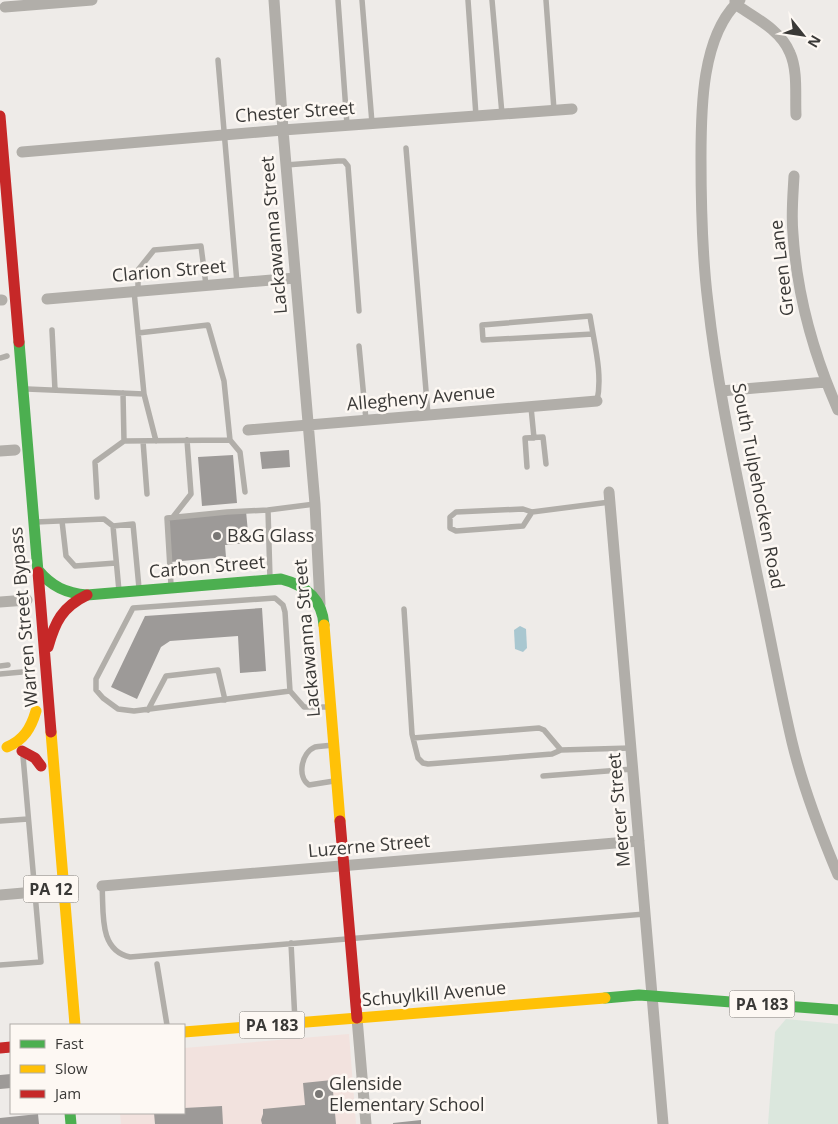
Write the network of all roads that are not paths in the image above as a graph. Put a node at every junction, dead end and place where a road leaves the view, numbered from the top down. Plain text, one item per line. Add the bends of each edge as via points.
1 (92, 0) edge
2 (274, 0) edge
3 (338, 0) edge
4 (362, 0) edge
5 (468, 0) edge
6 (492, 0) edge
7 (546, 0) edge
8 (735, 1) edge
9 (5, 7) dead end
10 (218, 60) dead end
11 (572, 109) dead end
12 (554, 110) junction
13 (502, 114) junction
14 (796, 115) dead end
15 (0, 116) edge
16 (476, 116) junction
17 (372, 123) junction
18 (347, 125) junction
19 (283, 130) junction
20 (224, 135) junction
21 (406, 148) dead end
22 (22, 152) dead end
23 (286, 165) junction
24 (794, 176) dead end
25 (295, 278) junction
26 (237, 283) junction
27 (206, 285) junction
28 (136, 291) junction
29 (46, 299) dead end
30 (359, 310) dead end
31 (52, 330) dead end
32 (138, 333) junction
33 (593, 334) junction
34 (359, 346) dead end
35 (826, 382) junction
36 (22, 389) junction
37 (56, 390) junction
38 (721, 391) junction
39 (123, 393) junction
40 (144, 394) junction
41 (597, 401) joint
42 (531, 407) junction
43 (838, 410) edge
44 (428, 415) junction
45 (366, 420) junction
46 (307, 425) junction
47 (248, 430) dead end
48 (534, 438) junction
49 (156, 440) junction
50 (187, 440) junction
51 (230, 440) junction
52 (124, 441) junction
53 (143, 441) junction
54 (15, 450) dead end
55 (0, 451) edge
56 (546, 464) dead end
57 (528, 468) dead end
58 (245, 492) dead end
59 (147, 494) dead end
60 (97, 497) dead end
61 (610, 497) joint
62 (315, 504) junction
63 (268, 510) junction
64 (532, 512) junction
65 (170, 518) junction
66 (62, 521) junction
67 (34, 522) junction
68 (112, 526) junction
69 (116, 563) junction
70 (38, 570) junction
71 (270, 579) junction
72 (172, 587) junction
73 (139, 590) junction
74 (119, 592) junction
75 (87, 595) junction
76 (27, 600) dead end
77 (0, 602) edge
78 (320, 605) junction
79 (404, 609) dead end
80 (32, 655) dead end
81 (45, 659) junction
82 (8, 665) dead end
83 (0, 666) edge
84 (0, 674) edge
85 (33, 675) joint
86 (290, 692) junction
87 (225, 700) junction
88 (331, 706) junction
89 (148, 710) junction
90 (413, 738) junction
91 (334, 745) junction
92 (4, 747) edge
93 (631, 748) junction
94 (561, 750) junction
95 (22, 751) junction
96 (633, 769) junction
97 (543, 776) dead end
98 (337, 781) junction
99 (28, 819) junction
100 (0, 821) edge
101 (639, 842) junction
102 (344, 866) junction
103 (838, 874) edge
104 (102, 886) joint
105 (35, 892) junction
106 (0, 895) edge
107 (645, 914) junction
108 (350, 938) junction
109 (291, 943) junction
110 (157, 964) dead end
111 (0, 965) edge
112 (652, 996) junction
113 (838, 1010) edge
114 (357, 1018) junction
115 (296, 1023) junction
116 (75, 1024) edge
117 (167, 1024) edge
118 (185, 1032) edge
119 (366, 1124) edge
120 (663, 1124) edge

1 - 9 street
2 - 19 street, Lackawanna Street
3 - 18 lane
4 - 17 lane
5 - 16 lane
6 - 13 lane
7 - 12 lane
8 - 14 street via 784,41 794,67
8 - 38 street, South Tulpehocken Road via 712,49 703,94 703,251
10 - 20 lane
11 - 12 street, Chester Street
12 - 13 street, Chester Street
13 - 16 street, Chester Street
15 - 36 main road, Warren Street Bypass / PA 12
16 - 17 street, Chester Street
17 - 18 street, Chester Street
18 - 19 street, Chester Street
19 - 20 street, Chester Street
19 - 23 street, Lackawanna Street
20 - 22 street, Chester Street
20 - 26 lane
21 - 44 lane
23 - 25 street, Lackawanna Street
23 - 30 lane via 344,161 348,166
24 - 35 street, Green Lane via 792,231 802,303
25 - 26 street, Clarion Street
25 - 46 street, Lackawanna Street
26 - 27 street, Clarion Street
27 - 28 street, Clarion Street
27 - 28 lane via 201,246 154,250 138,270
28 - 29 street, Clarion Street
28 - 32 lane
31 - 37 lane
32 - 40 lane
32 - 51 lane via 208,325 224,381
33 - 33 lane via 590,316 482,325 484,340
33 - 41 lane via 600,387
34 - 45 lane
35 - 38 street
35 - 43 street, Green Lane
36 - 37 lane
36 - 67 main road, Warren Street Bypass / PA 12
37 - 39 lane
38 - 103 street, South Tulpehocken Road via 792,743 819,828
39 - 40 lane
39 - 52 lane
40 - 49 lane
41 - 42 street, Allegheny Avenue
42 - 44 street, Allegheny Avenue
42 - 48 lane
44 - 45 street, Allegheny Avenue
45 - 46 street, Allegheny Avenue
46 - 47 street, Allegheny Avenue
46 - 62 street, Lackawanna Street
48 - 56 lane via 543,437
48 - 57 lane via 525,438
49 - 50 lane
49 - 53 lane
50 - 51 lane
50 - 65 lane via 190,494
51 - 58 lane via 240,452
52 - 53 lane
52 - 60 lane via 96,462
53 - 59 lane
54 - 55 street
61 - 64 lane
61 - 93 street, Mercer Street
62 - 63 lane
62 - 78 street, Lackawanna Street
63 - 65 lane
63 - 71 lane
64 - 64 lane via 523,509 456,512 450,517 450,528 456,532 523,526
65 - 72 lane
66 - 67 lane
66 - 68 lane via 104,519
66 - 69 lane via 66,556 75,566
67 - 70 main road, Warren Street Bypass / PA 12
68 - 69 lane
68 - 73 lane via 133,524
69 - 74 lane
70 - 75 main road via 59,590
70 - 81 main road, Warren Street Bypass / PA 12
71 - 72 main road, Carbon Street
71 - 78 main road, Carbon Street via 300,585
72 - 73 main road, Carbon Street
73 - 74 main road, Carbon Street
74 - 75 main road, Carbon Street
75 - 81 main road via 72,602 61,613
76 - 77 street
78 - 88 main road, Lackawanna Street
79 - 90 lane
80 - 85 main road, Warren Street Bypass
81 - 116 main road, Warren Street Bypass / PA 12
82 - 83 lane
84 - 85 lane
86 - 87 lane
86 - 88 lane via 304,707
86 - 89 lane via 285,612 275,598 133,608 96,679 96,690 118,709
87 - 89 lane
87 - 89 lane via 218,670 166,676
88 - 91 main road, Lackawanna Street
90 - 94 lane via 539,728
90 - 94 lane via 418,758 428,764 552,754
91 - 98 main road, Lackawanna Street
91 - 98 lane via 316,747 308,752 302,774 309,785
92 - 95 main road
92 - 95 main road, Warren Street Bypass via 16,744 26,736 33,724 36,707 41,771 35,758
93 - 94 lane
93 - 96 street, Mercer Street
95 - 99 lane
96 - 97 lane
96 - 101 street, Mercer Street
98 - 102 main road, Lackawanna Street
99 - 100 lane
99 - 105 lane
101 - 102 street, Luzerne Street
101 - 107 street, Mercer Street
102 - 104 street, Luzerne Street
102 - 108 main road, Lackawanna Street
104 - 109 lane via 108,943 121,955 130,957
105 - 106 street
105 - 111 lane via 41,962
107 - 108 lane
107 - 112 street, Mercer Street
108 - 109 lane
108 - 114 main road, Lackawanna Street
109 - 115 lane
110 - 117 lane
112 - 113 main road, Schuylkill Avenue / PA 183
112 - 114 main road, Schuylkill Avenue / PA 183
112 - 120 street, Mercer Street
114 - 115 main road, Schuylkill Avenue / PA 183
114 - 119 street, Lackawanna Street
115 - 118 main road, Schuylkill Avenue / PA 183

